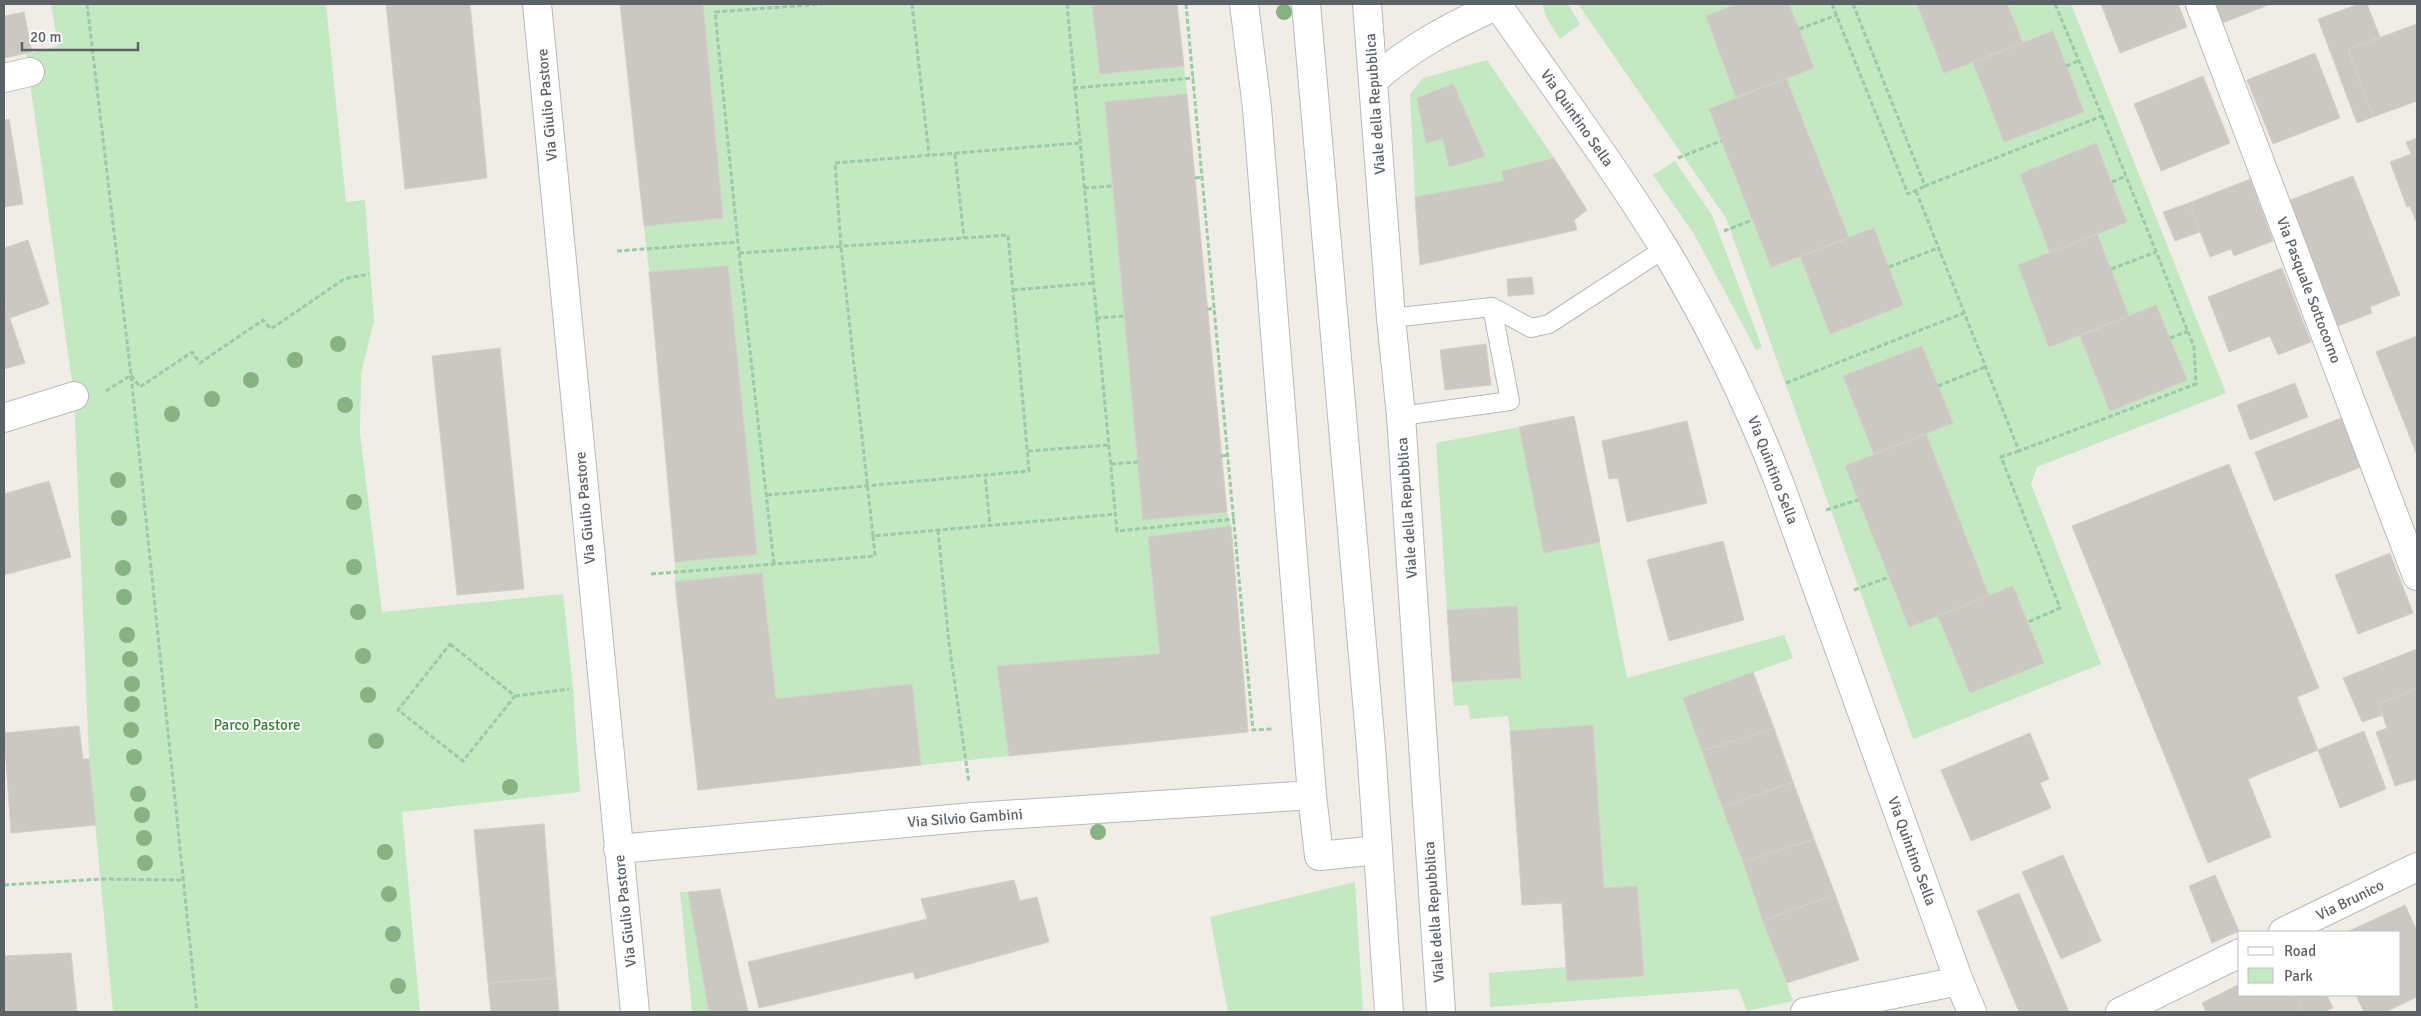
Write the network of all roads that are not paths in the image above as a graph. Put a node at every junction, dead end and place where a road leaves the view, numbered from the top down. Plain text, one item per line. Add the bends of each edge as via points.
1 (537, 4) edge
2 (1244, 4) edge
3 (1306, 4) edge
4 (1368, 4) edge
5 (1498, 4) edge
6 (2200, 4) edge
7 (1374, 80) junction
8 (1664, 249) junction
9 (1492, 307) junction
10 (1391, 318) junction
11 (74, 396) road end
12 (1401, 416) junction
13 (4, 418) edge
14 (2417, 576) edge
15 (1312, 795) junction
16 (618, 849) junction
17 (1378, 850) junction
18 (2417, 867) edge
19 (2285, 931) edge
20 (2238, 954) edge
21 (1959, 981) junction
22 (635, 1012) edge
23 (1389, 1012) edge
24 (1441, 1012) edge
25 (1804, 1012) edge
26 (1972, 1012) edge
27 (2120, 1012) edge

1 - 16 street, Via Giulio Pastore
2 - 15 street via 1258,118
3 - 17 street via 1336,326
4 - 7 street, Viale della Repubblica
5 - 7 street via 1430,38 1398,58
5 - 8 street, Via Quintino Sella via 1622,182
6 - 14 street, Via Pasquale Sottocorno
7 - 10 street, Viale della Repubblica
8 - 9 lane via 1549,324 1531,328
8 - 21 street, Via Quintino Sella via 1722,352 1752,414
9 - 10 lane
9 - 12 lane via 1510,401
10 - 12 street, Viale della Repubblica
11 - 13 street
12 - 24 street, Viale della Repubblica
15 - 16 street, Via Silvio Gambini via 973,817
15 - 17 street via 1319,856
16 - 22 street, Via Giulio Pastore
17 - 23 street
18 - 19 street, Via Brunico
20 - 27 street
21 - 25 street
21 - 26 street, Via Quintino Sella

